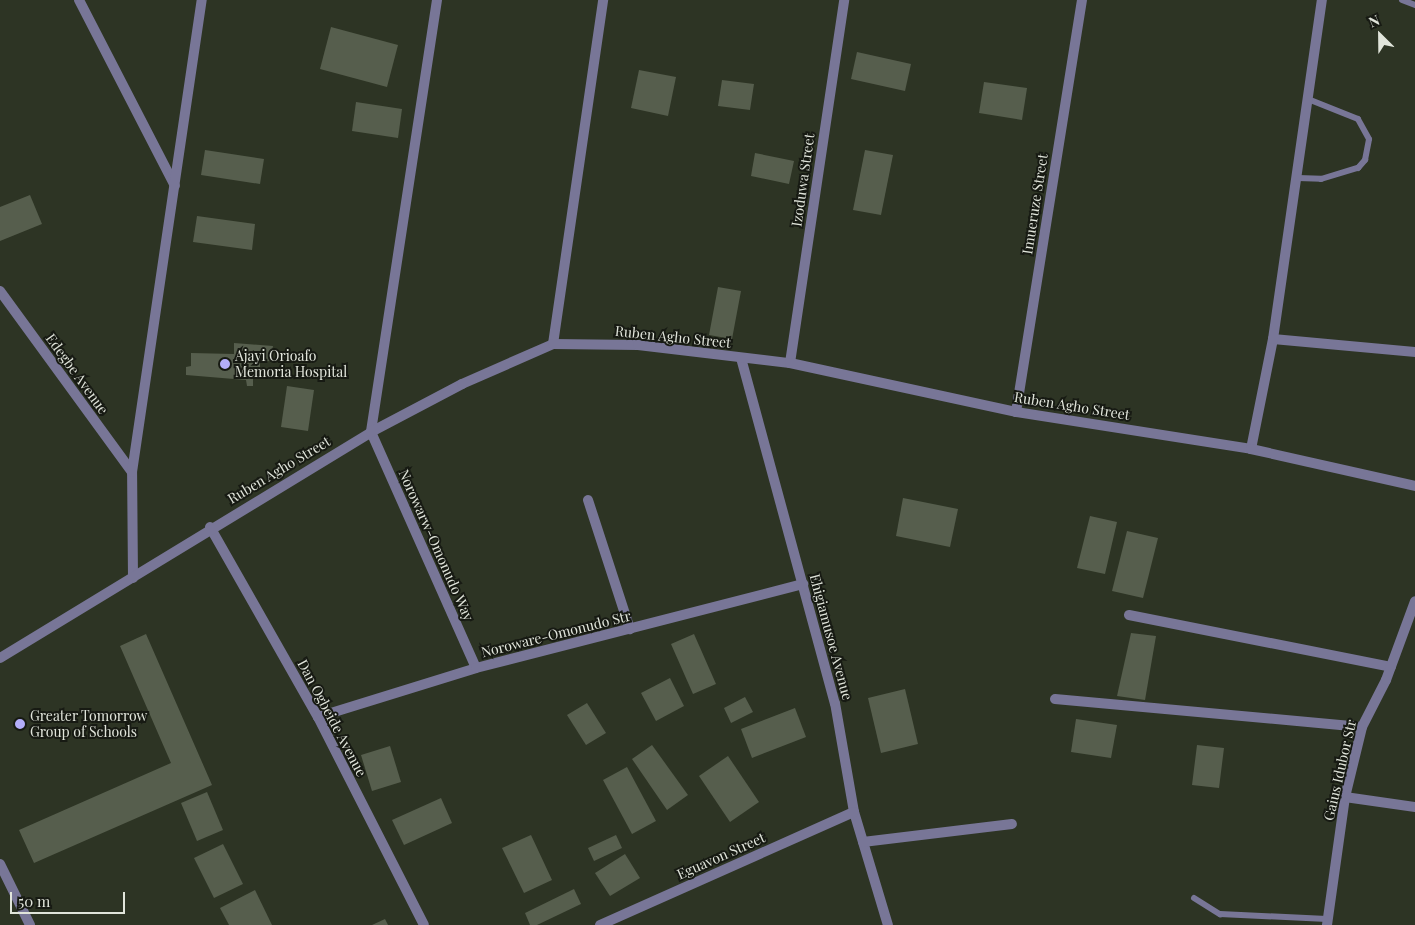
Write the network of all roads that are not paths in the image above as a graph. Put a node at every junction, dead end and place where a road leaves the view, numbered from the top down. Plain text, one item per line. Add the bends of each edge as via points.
1 (80, 0) edge
2 (202, 0) edge
3 (437, 0) edge
4 (603, 0) edge
5 (844, 0) edge
6 (1082, 0) edge
7 (1322, 0) edge
8 (1402, 0) edge
9 (1415, 5) edge
10 (1308, 99) junction
11 (1298, 178) junction
12 (175, 186) junction
13 (0, 291) edge
14 (1273, 339) junction
15 (553, 344) junction
16 (1415, 352) edge
17 (741, 358) junction
18 (790, 363) junction
19 (1016, 412) junction
20 (371, 432) junction
21 (1251, 449) junction
22 (132, 472) junction
23 (1415, 486) edge
24 (588, 500) dead end
25 (210, 527) junction
26 (133, 578) junction
27 (803, 584) junction
28 (1415, 601) edge
29 (1129, 616) dead end
30 (630, 629) junction
31 (0, 658) edge
32 (1391, 667) junction
33 (476, 668) junction
34 (1055, 698) dead end
35 (318, 717) junction
36 (1362, 727) junction
37 (1345, 797) junction
38 (1415, 807) edge
39 (854, 812) junction
40 (1012, 824) dead end
41 (863, 842) junction
42 (0, 864) edge
43 (1194, 898) dead end
44 (1327, 922) edge
45 (30, 925) edge
46 (424, 925) edge
47 (600, 925) edge
48 (888, 925) edge

1 - 12 street
2 - 12 street
3 - 20 street
4 - 15 street
5 - 18 street, Izoduwa Street
6 - 19 street, Imueruze Street
7 - 10 street
8 - 9 lane
10 - 11 street
10 - 11 lane via 1358,119 1369,139 1365,160 1358,168 1321,179
11 - 14 street
12 - 22 street
13 - 22 street, Edegbe Avenue
14 - 16 street
14 - 21 street
15 - 17 street, Ruben Agho Street via 638,344
15 - 20 street, Ruben Agho Street via 462,384
17 - 18 street, Ruben Agho Street
17 - 27 street, Ehigiamusoe Avenue
18 - 19 street, Ruben Agho Street
19 - 21 street, Ruben Agho Street
20 - 25 street, Ruben Agho Street
20 - 33 street, Norowarw-Omonudo Way
21 - 23 street, Ruben Agho Street
22 - 26 street
24 - 30 street
25 - 26 street, Ruben Agho Street
25 - 35 street, Dan Ogbeide Avenue
26 - 31 street, Ruben Agho Street
27 - 30 street, Noroware-Omonudo Str
27 - 39 street, Ehigiamusoe Avenue via 835,703
28 - 32 street, Gaius Idubor Str
29 - 32 street
30 - 33 street, Noroware-Omonudo Str
32 - 36 street, Gaius Idubor Str
33 - 35 street, Noroware-Omonudo Str
34 - 36 street
35 - 46 street, Dan Ogbeide Avenue
36 - 37 street, Gaius Idubor Str
37 - 38 street
37 - 44 street, Gaius Idubor Str
39 - 41 street, Ehigiamusoe Avenue
39 - 47 street, Eguavon Street
40 - 41 street
41 - 48 street, Ehigiamusoe Avenue
42 - 45 street
43 - 44 lane via 1220,914

